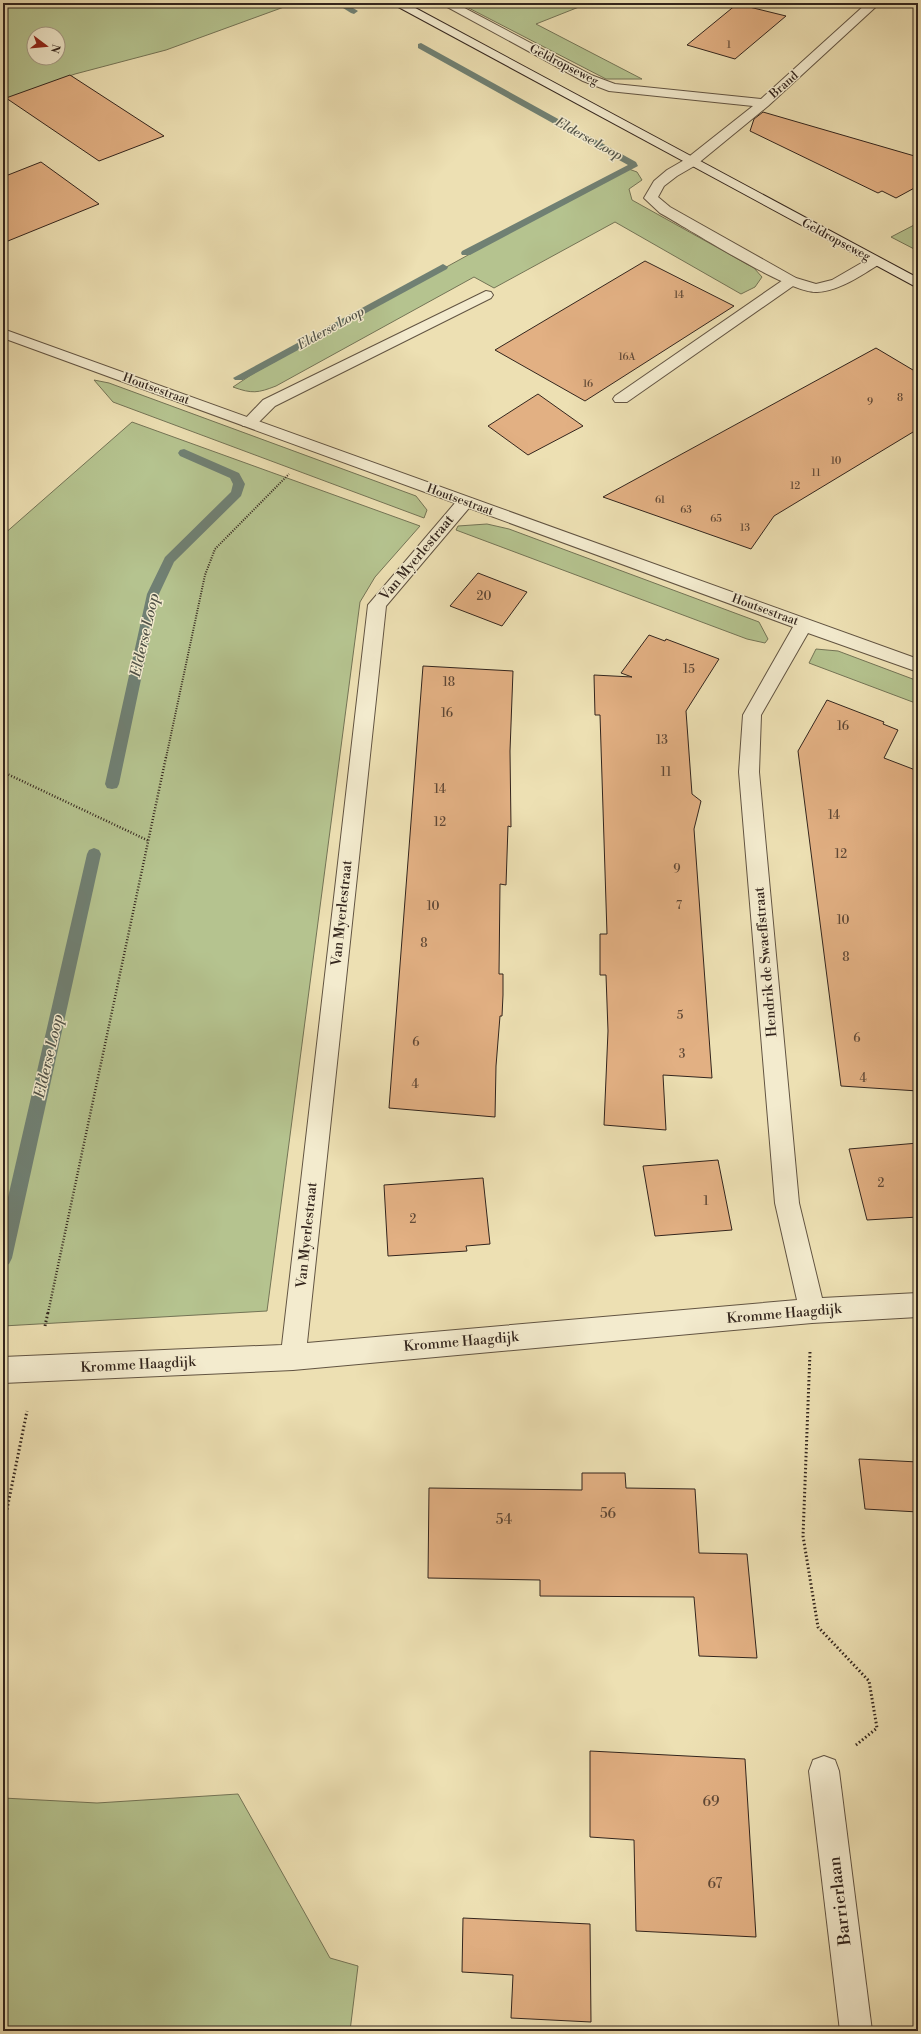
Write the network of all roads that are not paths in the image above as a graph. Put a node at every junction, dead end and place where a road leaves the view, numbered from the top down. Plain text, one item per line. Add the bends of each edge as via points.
1 (397, 3) edge
2 (446, 3) edge
3 (874, 3) edge
4 (764, 103) junction
5 (691, 162) junction
6 (875, 261) junction
7 (791, 281) junction
8 (918, 284) edge
9 (486, 295) dead end
10 (3, 333) edge
11 (621, 399) dead end
12 (249, 423) junction
13 (465, 502) junction
14 (804, 624) junction
15 (918, 666) edge
16 (918, 1305) edge
17 (812, 1311) junction
18 (293, 1357) junction
19 (3, 1370) edge
20 (824, 1771) road end
21 (856, 2031) edge

1 - 5 street, Geldropseweg
2 - 4 street, Geldropseweg via 587,78 613,88
3 - 4 street, Brand
4 - 5 street, Brand
5 - 6 street, Geldropseweg
5 - 7 street, Geldropseweg via 659,184 651,198 665,210
6 - 7 street, Geldropseweg via 837,283 816,288
6 - 8 street, Geldropseweg
7 - 11 street
9 - 12 street via 269,403
10 - 12 street, Houtsestraat
12 - 13 street, Houtsestraat
13 - 14 street, Houtsestraat
13 - 18 street, Van Myerlestraat via 376,605
14 - 15 street, Houtsestraat
14 - 17 street, Hendrik de Swaeffstraat via 752,716 749,772 787,1204
16 - 17 street, Kromme Haagdijk
17 - 18 street, Kromme Haagdijk
18 - 19 street, Kromme Haagdijk
20 - 21 street, Barrierlaan

